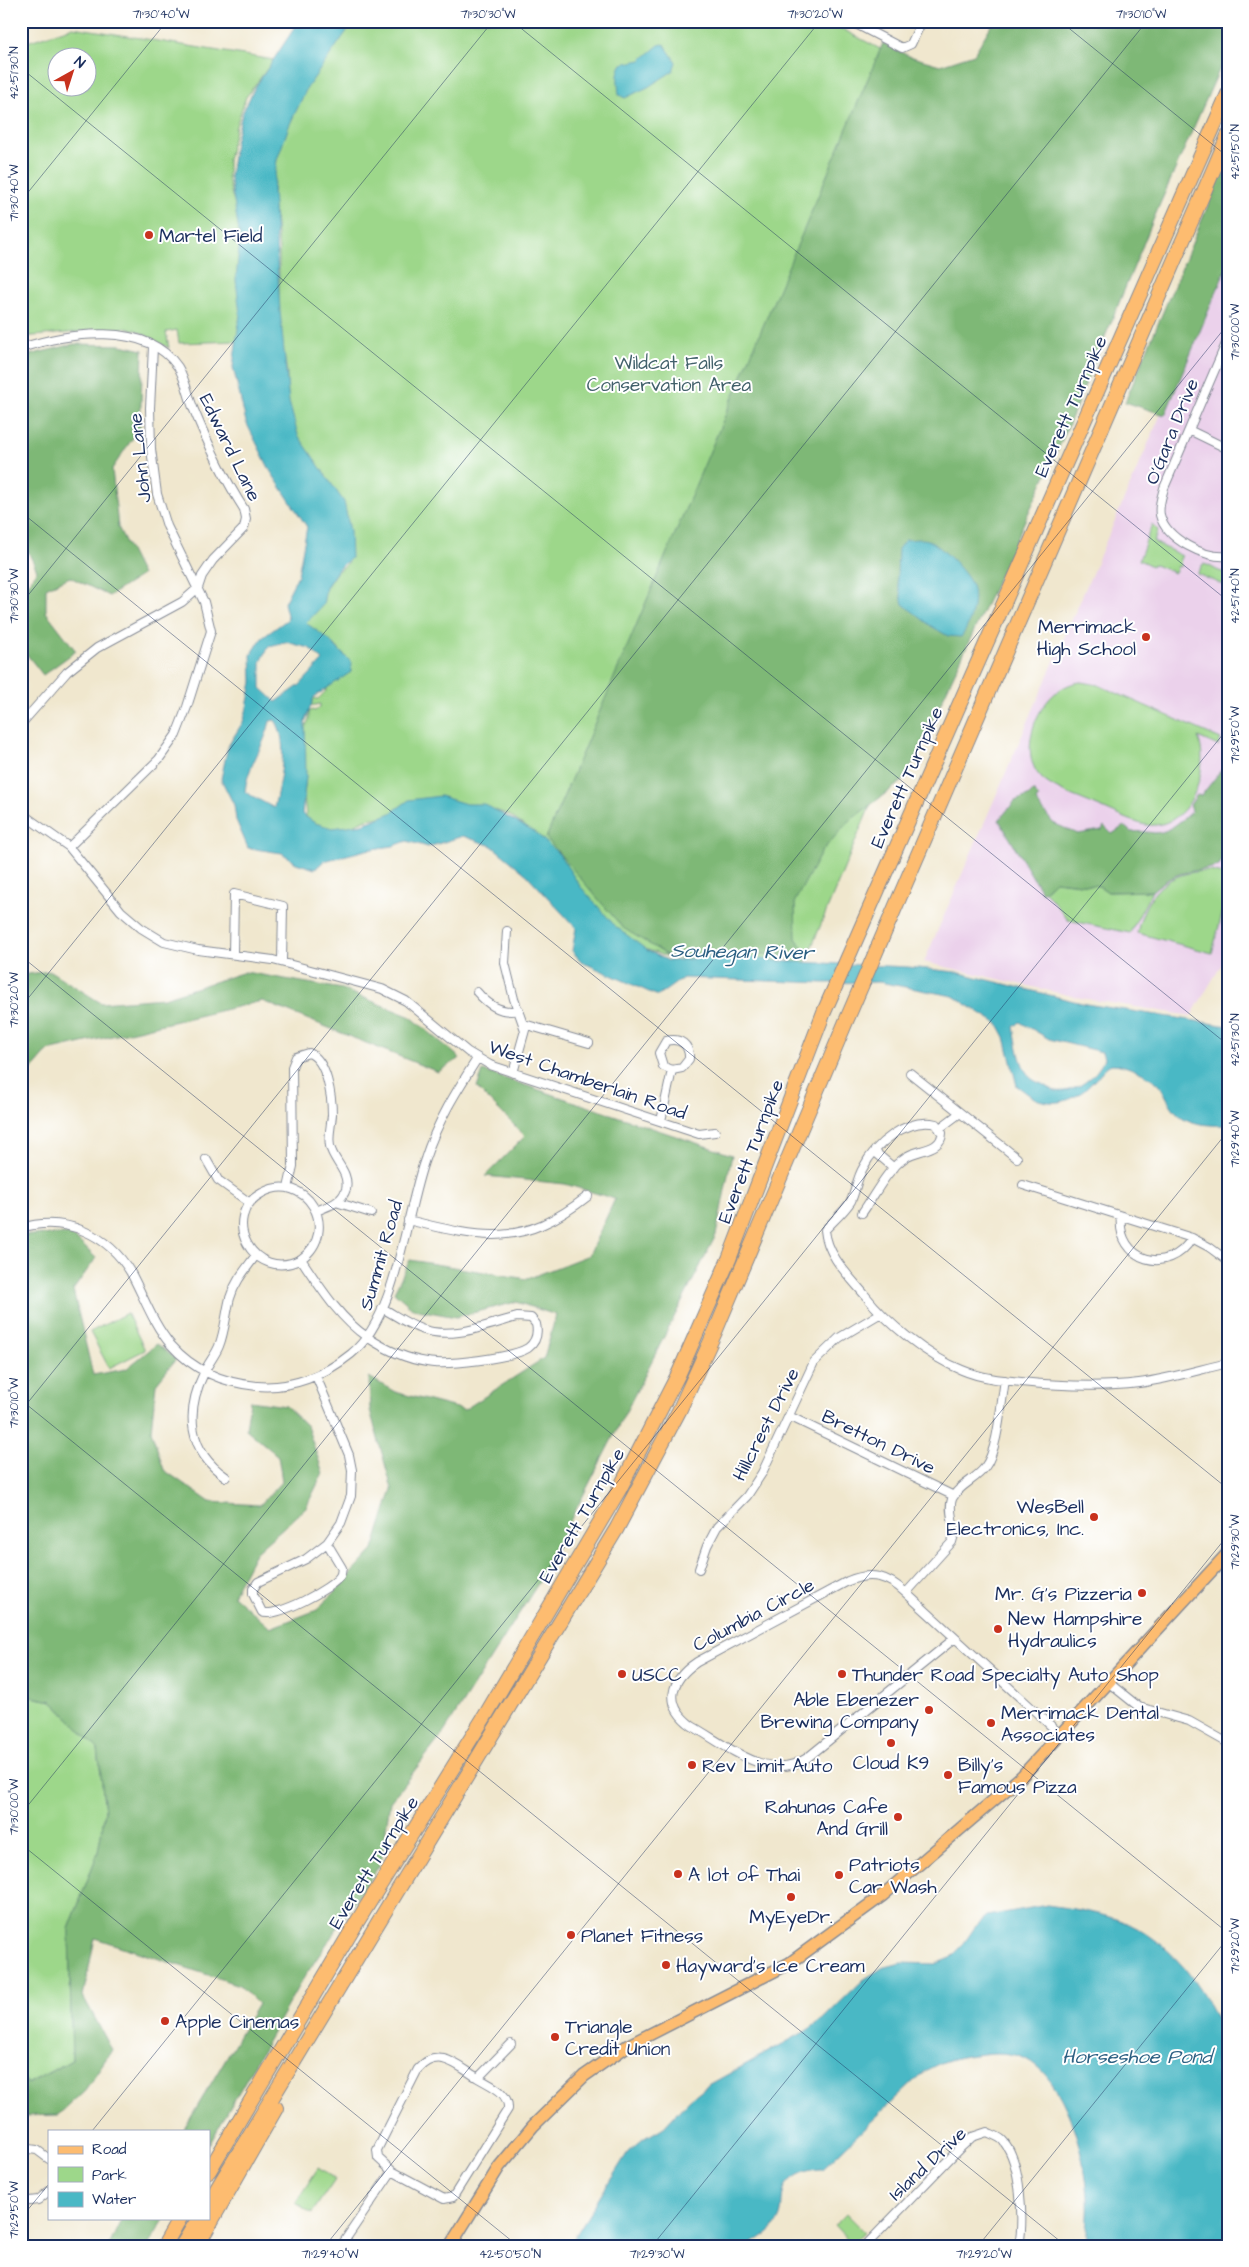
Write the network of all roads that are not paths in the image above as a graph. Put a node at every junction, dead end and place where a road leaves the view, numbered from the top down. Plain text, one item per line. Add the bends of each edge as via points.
1 (850, 21) edge
2 (922, 21) edge
3 (1228, 94) edge
4 (1228, 136) edge
5 (1228, 339) edge
6 (153, 347) junction
7 (21, 348) edge
8 (1189, 430) junction
9 (1228, 449) edge
10 (1228, 556) edge
11 (198, 588) junction
12 (21, 724) edge
13 (21, 813) edge
14 (69, 846) junction
15 (506, 931) dead end
16 (233, 954) junction
17 (282, 962) junction
18 (477, 992) dead end
19 (519, 1010) junction
20 (524, 1024) junction
21 (589, 1043) dead end
22 (477, 1059) junction
23 (672, 1070) junction
24 (513, 1073) junction
25 (910, 1073) dead end
26 (960, 1113) junction
27 (660, 1121) junction
28 (940, 1128) junction
29 (715, 1132) dead end
30 (875, 1152) junction
31 (1017, 1158) dead end
32 (206, 1160) dead end
33 (894, 1168) junction
34 (1023, 1185) dead end
35 (288, 1188) junction
36 (588, 1196) dead end
37 (336, 1202) junction
38 (250, 1203) junction
39 (316, 1210) junction
40 (371, 1213) dead end
41 (862, 1213) dead end
42 (1121, 1216) junction
43 (408, 1220) junction
44 (21, 1228) edge
45 (1192, 1238) junction
46 (256, 1255) junction
47 (301, 1259) junction
48 (1228, 1261) edge
49 (382, 1308) junction
50 (881, 1313) junction
51 (368, 1338) junction
52 (1228, 1363) edge
53 (204, 1372) junction
54 (316, 1376) junction
55 (1005, 1380) junction
56 (790, 1416) junction
57 (226, 1477) dead end
58 (954, 1496) junction
59 (327, 1543) junction
60 (1228, 1553) edge
61 (699, 1569) dead end
62 (906, 1593) junction
63 (955, 1638) junction
64 (1109, 1683) junction
65 (1061, 1735) junction
66 (1228, 1744) edge
67 (511, 2044) dead end
68 (296, 2058) junction
69 (478, 2078) junction
70 (21, 2148) edge
71 (48, 2158) edge
72 (210, 2169) edge
73 (392, 2171) junction
74 (48, 2192) edge
75 (210, 2200) edge
76 (21, 2202) edge
77 (179, 2220) edge
78 (198, 2220) edge
79 (164, 2246) edge
80 (182, 2246) edge
81 (197, 2246) edge
82 (341, 2246) edge
83 (450, 2246) edge
84 (865, 2246) edge
85 (1019, 2246) edge

1 - 2 street via 902,48 911,44
3 - 72 highway, Everett Turnpike via 858,932 729,1259 679,1373 619,1490
4 - 68 highway, Everett Turnpike via 715,1332 659,1451 617,1528
5 - 8 street, O'Gara Drive
6 - 7 street via 143,340 127,336 96,335 50,340
6 - 11 street, John Lane via 151,449 157,494 167,526
6 - 11 street, Edward Lane via 169,358 181,373 200,426 244,509 246,519 236,538 213,560
8 - 9 street
8 - 10 street, O'Gara Drive via 1164,488 1160,516 1168,530 1182,541 1208,554
11 - 12 street via 182,602 97,648 67,672
11 - 14 street, John Lane via 211,632 176,734 159,759
13 - 14 street, West Chamberlain Road
14 - 16 street, West Chamberlain Road via 121,911 141,928 164,942 180,947
15 - 19 street via 505,963
16 - 17 street, West Chamberlain Road
16 - 17 street via 234,894 283,906
17 - 22 street, West Chamberlain Road via 394,994
18 - 19 street via 483,1000 501,1010
19 - 20 street
20 - 21 street
20 - 24 street
22 - 24 street, West Chamberlain Road
22 - 43 street, Summit Road via 433,1137 418,1178
23 - 23 street via 663,1066 658,1053 663,1044 681,1041 688,1049 689,1060 682,1068
23 - 27 street
24 - 27 street, West Chamberlain Road
25 - 26 street
26 - 28 street
26 - 31 street
27 - 29 street, West Chamberlain Road via 699,1134
28 - 30 street via 932,1123 908,1127 892,1135
28 - 33 street via 942,1135 938,1144 911,1154
30 - 33 street
30 - 50 street via 862,1168 848,1204 824,1230 833,1256
32 - 38 street via 218,1180
33 - 41 street
34 - 42 street
35 - 37 street via 293,1166 292,1067 296,1057 308,1053 318,1058 324,1068 332,1106 330,1147 347,1180 344,1193
35 - 38 street via 267,1190
35 - 39 street via 303,1195
36 - 43 street via 550,1222 503,1235 462,1233
37 - 39 street
37 - 40 street
38 - 46 street via 243,1217 243,1233 246,1243
39 - 47 street via 318,1238
42 - 45 street
42 - 45 street via 1121,1228 1127,1244 1147,1259 1171,1258
43 - 49 street, Summit Road
44 - 53 street, Summit Road via 38,1224 68,1225 101,1240 131,1274 164,1337
45 - 48 street
46 - 47 street via 278,1264
46 - 53 street via 235,1285 220,1343
47 - 51 street via 336,1308
49 - 51 street, Summit Road
49 - 51 street via 417,1327 439,1333 459,1332 527,1317 536,1324 537,1335 531,1345 522,1350 447,1364 414,1360
50 - 55 street via 944,1362 979,1376
50 - 56 street, Hillcrest Drive via 838,1338 820,1355
51 - 54 street, Summit Road via 352,1353
52 - 55 street via 1122,1385 1070,1386
53 - 54 street, Summit Road via 236,1383 264,1387
53 - 57 street via 194,1404 193,1435 200,1452
54 - 59 street via 345,1440 352,1470 351,1496 341,1523
55 - 58 street via 991,1457 978,1476
56 - 58 street, Bretton Drive
56 - 61 street, Hillcrest Drive via 758,1480 713,1534
58 - 62 street via 950,1509 954,1529 952,1542
59 - 59 street via 255,1586 252,1594 262,1612 275,1613 294,1606 338,1578 341,1565
60 - 64 main road
62 - 63 street, Columbia Circle
62 - 63 street, Columbia Circle via 882,1577 866,1576 848,1582 688,1668 676,1681 674,1689 673,1698 678,1712 692,1726 758,1763 776,1768 792,1766 807,1758
63 - 65 street, Columbia Circle
64 - 65 main road
64 - 66 street via 1139,1707 1189,1721
65 - 83 main road via 1022,1776 928,1859 811,1949 772,1973 627,2046 584,2076 533,2126 499,2167
67 - 69 street
68 - 75 highway, Everett Turnpike
68 - 81 highway via 289,2086
69 - 73 street via 445,2059 430,2059 422,2065 414,2074 377,2150 378,2158
69 - 73 street via 505,2096 508,2109 453,2197 444,2199
70 - 71 street via 37,2150
73 - 82 street
74 - 76 street via 38,2200
77 - 79 highway
78 - 80 highway
84 - 85 street, Island Drive via 965,2143 987,2132 1003,2140 1012,2156 1021,2217

